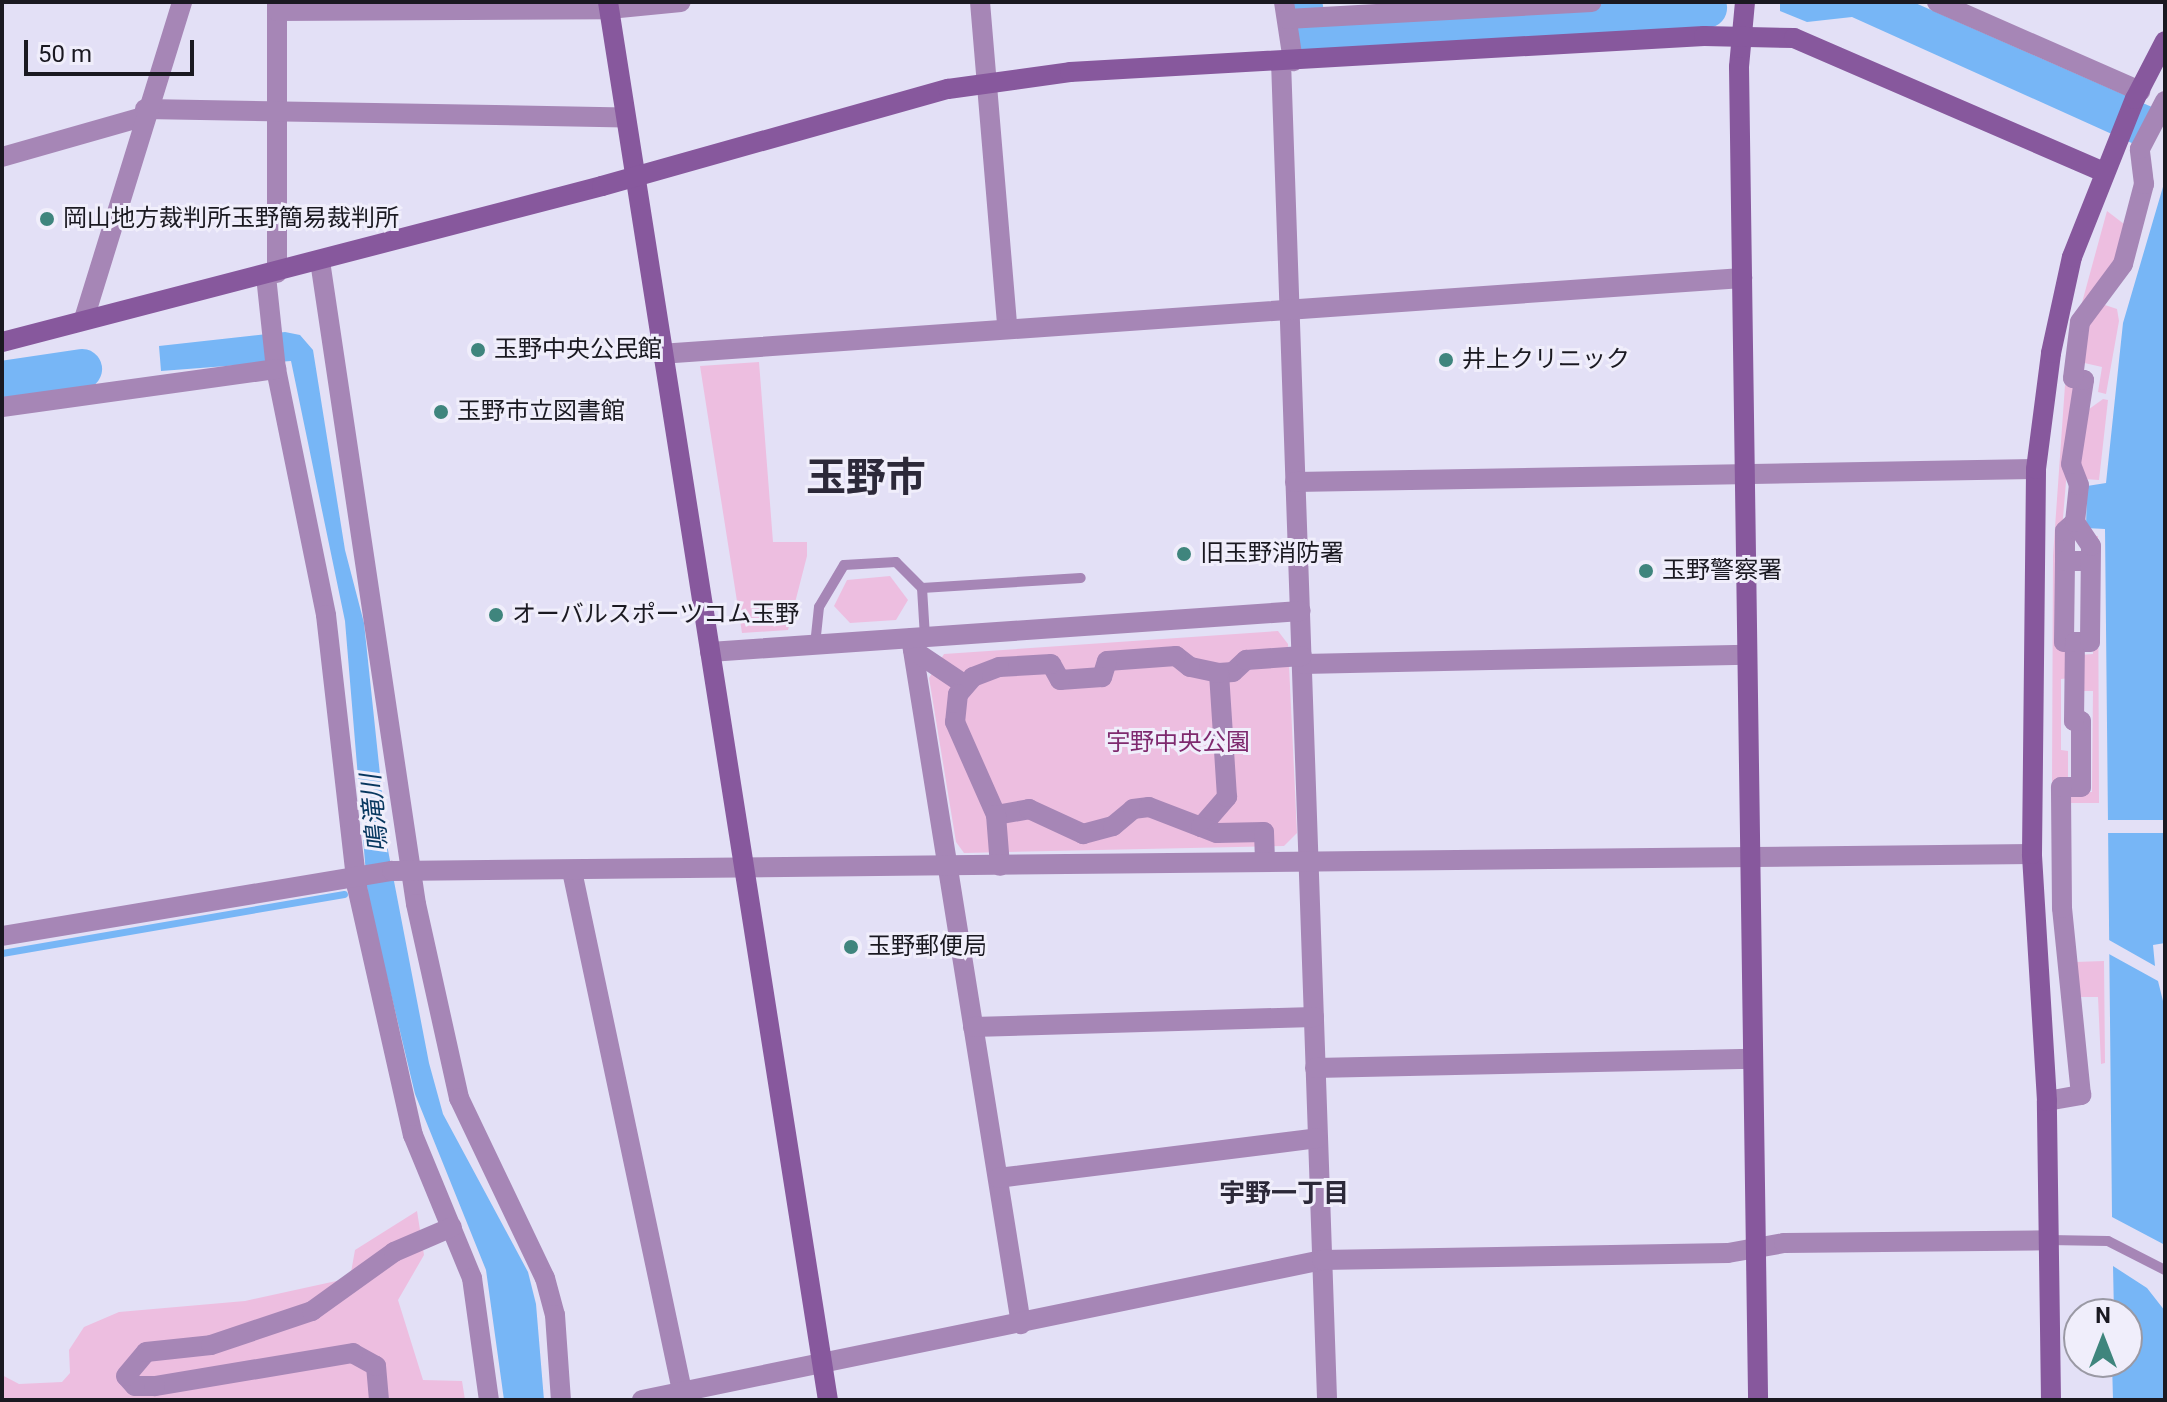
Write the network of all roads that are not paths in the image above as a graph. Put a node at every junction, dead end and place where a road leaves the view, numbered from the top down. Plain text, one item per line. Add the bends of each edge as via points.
1 (182, 2) edge
2 (681, 2) edge
3 (980, 2) edge
4 (1592, 2) edge
5 (1745, 2) edge
6 (1945, 3) edge
7 (1531, 4) edge
8 (609, 5) edge
9 (277, 6) edge
10 (1295, 14) edge
11 (1741, 36) junction
12 (2165, 41) edge
13 (1287, 61) junction
14 (986, 82) junction
15 (2137, 95) junction
16 (2161, 105) edge
17 (277, 112) junction
18 (143, 113) junction
19 (625, 117) junction
20 (2, 157) edge
21 (2104, 172) junction
22 (634, 177) junction
23 (320, 261) junction
24 (272, 274) junction
25 (1742, 278) junction
26 (1288, 309) junction
27 (84, 319) junction
28 (1007, 326) junction
29 (2, 342) edge
30 (660, 354) junction
31 (275, 365) junction
32 (2, 407) edge
33 (2036, 469) junction
34 (1745, 472) junction
35 (1295, 482) junction
36 (2075, 522) junction
37 (2065, 561) junction
38 (2090, 561) junction
39 (1081, 578) dead end
40 (922, 588) junction
41 (1301, 611) junction
42 (917, 642) junction
43 (2075, 642) junction
44 (815, 645) junction
45 (710, 652) junction
46 (1747, 655) junction
47 (1302, 660) junction
48 (1219, 673) junction
49 (965, 685) junction
50 (996, 815) junction
51 (1201, 827) junction
52 (1750, 854) junction
53 (2032, 854) junction
54 (1309, 860) junction
55 (1265, 861) junction
56 (948, 866) junction
57 (1000, 866) junction
58 (401, 871) junction
59 (572, 871) junction
60 (745, 871) junction
61 (361, 874) junction
62 (2, 936) edge
63 (1314, 1017) junction
64 (973, 1027) junction
65 (1753, 1059) junction
66 (1315, 1068) junction
67 (2047, 1101) junction
68 (1318, 1138) junction
69 (998, 1178) junction
70 (452, 1227) junction
71 (2049, 1240) junction
72 (1756, 1248) junction
73 (1322, 1260) junction
74 (2165, 1270) edge
75 (1021, 1324) junction
76 (822, 1364) junction
77 (683, 1396) edge
78 (379, 1400) edge
79 (489, 1400) edge
80 (561, 1400) edge
81 (642, 1400) edge
82 (828, 1400) edge
83 (1327, 1400) edge
84 (1758, 1400) edge
85 (2051, 1400) edge

1 - 18 street
2 - 8 street
3 - 14 street
4 - 7 street
5 - 11 street
6 - 15 street
7 - 10 street
8 - 9 street
8 - 19 street
9 - 17 street
10 - 13 street
11 - 13 street
11 - 21 street via 1794,38
11 - 25 street
12 - 15 street
13 - 14 street
13 - 26 street
14 - 22 street
14 - 28 street
15 - 21 street
16 - 36 street via 2140,149 2144,184 2123,264 2080,322 2073,378 2084,380 2071,464 2079,485
17 - 18 street
17 - 19 street
17 - 24 street
18 - 20 street
18 - 27 street
19 - 22 street
21 - 33 street via 2059,308
22 - 23 street
22 - 30 street
23 - 24 street
23 - 58 street via 378,622
24 - 27 street
24 - 31 street
25 - 26 street
25 - 34 street
26 - 28 street
26 - 35 street
27 - 29 street
28 - 30 street
30 - 45 street
31 - 32 street
31 - 61 street via 326,615
33 - 34 street
33 - 53 street
34 - 35 street
34 - 46 street
35 - 41 street
36 - 37 street via 2065,531
36 - 38 street via 2091,546
37 - 38 street
37 - 43 street via 2064,642
38 - 43 street via 2090,642
39 - 40 lane
40 - 42 lane
40 - 44 lane via 896,562 844,565 819,607
41 - 42 street
41 - 47 street
42 - 44 street
42 - 49 street
42 - 56 street
43 - 67 street via 2074,721 2081,721 2081,787 2061,787 2062,863 2081,1095
44 - 45 street
45 - 60 street
46 - 47 street
46 - 52 street
47 - 48 street via 1246,660 1233,672
47 - 54 street
48 - 49 street via 1190,667 1176,656 1107,661 1102,677 1060,680 1051,664 999,667
48 - 51 street via 1227,797
49 - 50 street via 954,709 958,736
50 - 51 street via 1029,809 1083,834 1113,826 1133,809 1149,807
50 - 57 street
51 - 55 street via 1217,833 1264,832
52 - 53 street
52 - 54 street
52 - 65 street
53 - 67 street
54 - 55 street
54 - 63 street
55 - 57 street
56 - 57 street
56 - 60 street
56 - 64 street
58 - 59 street
58 - 61 street
58 - 80 street via 459,1098 545,1278 555,1315
59 - 60 street
59 - 77 street
60 - 76 street
61 - 62 street
61 - 70 street via 413,1135
63 - 64 street
63 - 66 street
64 - 69 street
65 - 66 street
65 - 72 street
66 - 68 street
67 - 71 street
68 - 69 street
68 - 73 street
69 - 75 street
70 - 78 street via 394,1252 312,1311 211,1345 146,1352 126,1376 135,1386 155,1386 353,1353 376,1366
70 - 79 street via 472,1278
71 - 72 street via 1784,1243
71 - 74 lane via 2108,1241
71 - 85 street
72 - 73 street
72 - 84 street
73 - 75 street
73 - 83 street
75 - 76 street
76 - 77 street
76 - 82 street
77 - 81 street

